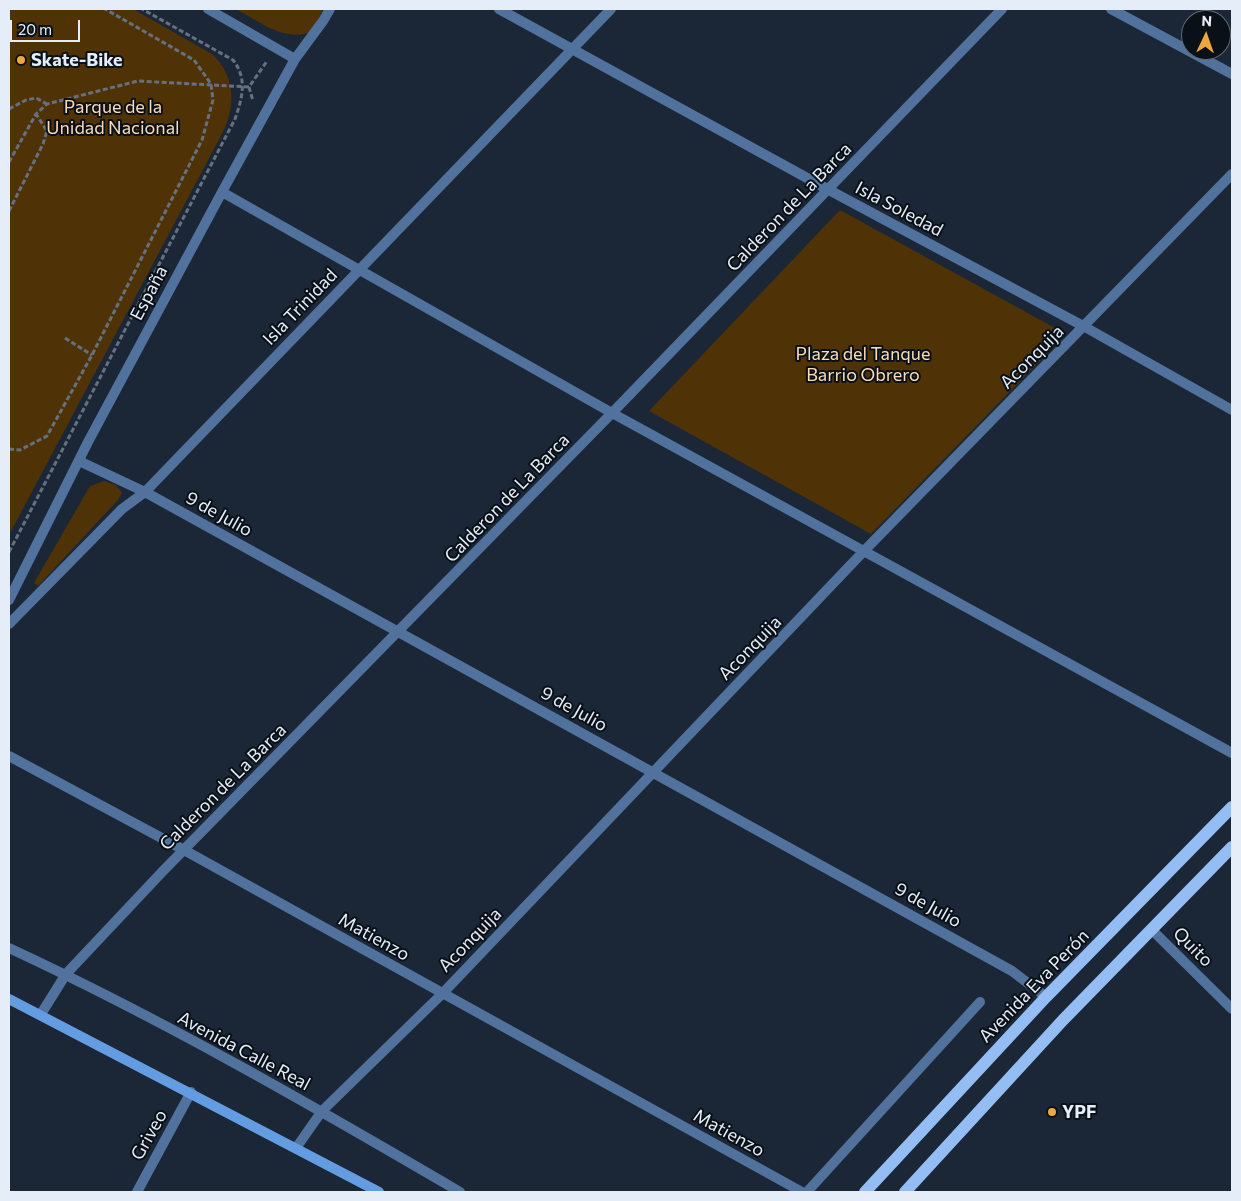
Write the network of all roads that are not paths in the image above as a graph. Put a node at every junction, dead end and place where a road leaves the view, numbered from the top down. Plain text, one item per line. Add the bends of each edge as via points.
1 (208, 9) edge
2 (330, 9) edge
3 (499, 9) edge
4 (610, 9) edge
5 (1002, 9) edge
6 (1111, 9) edge
7 (572, 49) junction
8 (295, 59) junction
9 (1232, 74) edge
10 (1232, 174) edge
11 (828, 190) junction
12 (222, 192) junction
13 (358, 270) junction
14 (1085, 327) junction
15 (1232, 410) edge
16 (612, 413) junction
17 (79, 461) junction
18 (145, 492) junction
19 (863, 552) junction
20 (9, 600) edge
21 (9, 624) edge
22 (398, 632) junction
23 (1232, 753) edge
24 (9, 756) edge
25 (654, 771) junction
26 (1232, 806) edge
27 (1232, 846) edge
28 (184, 850) junction
29 (1152, 930) junction
30 (9, 948) edge
31 (66, 974) junction
32 (442, 994) junction
33 (1046, 997) junction
34 (9, 999) edge
35 (980, 1002) dead end
36 (1232, 1009) edge
37 (40, 1014) junction
38 (191, 1092) junction
39 (322, 1111) junction
40 (296, 1148) junction
41 (136, 1192) edge
42 (379, 1192) edge
43 (460, 1192) edge
44 (802, 1192) edge
45 (807, 1192) edge
46 (865, 1192) edge
47 (905, 1192) edge

1 - 8 street
2 - 8 street, España
3 - 7 street, Isla Soledad
4 - 7 street, Isla Trinidad
5 - 11 street, Calderon de La Barca
6 - 9 street
7 - 11 street, Isla Soledad
7 - 13 street, Isla Trinidad
8 - 12 street, España
10 - 14 street, Aconquija
11 - 14 street, Isla Soledad
11 - 16 street, Calderon de La Barca
12 - 13 street
12 - 17 street, España
13 - 16 street
13 - 18 street, Isla Trinidad
14 - 15 street, Isla Soledad
14 - 19 street, Aconquija
16 - 19 street
16 - 22 street, Calderon de La Barca
17 - 18 street, 9 de Julio
17 - 20 street, España
18 - 21 street, Isla Trinidad via 122,509
18 - 22 street, 9 de Julio
19 - 23 street
19 - 25 street, Aconquija
22 - 25 street, 9 de Julio
22 - 28 street, Calderon de La Barca
24 - 28 street, Matienzo
25 - 32 street, Aconquija
25 - 33 street, 9 de Julio via 1012,971
26 - 33 main road, Avenida Eva Perón
27 - 29 main road
28 - 31 street, Calderon de La Barca
28 - 32 street, Matienzo
29 - 36 street, Quito
29 - 47 main road
30 - 31 street, Avenida Calle Real
31 - 37 street, Calderon de La Barca
31 - 39 street, Avenida Calle Real
32 - 39 street, Aconquija
32 - 44 street, Matienzo
33 - 46 main road, Avenida Eva Perón
34 - 37 main road
35 - 45 street, Avenida Eva Perón
37 - 38 main road
38 - 40 main road
38 - 41 street, Griveo
39 - 40 street, Aconquija
39 - 43 street, Avenida Calle Real
40 - 42 main road

